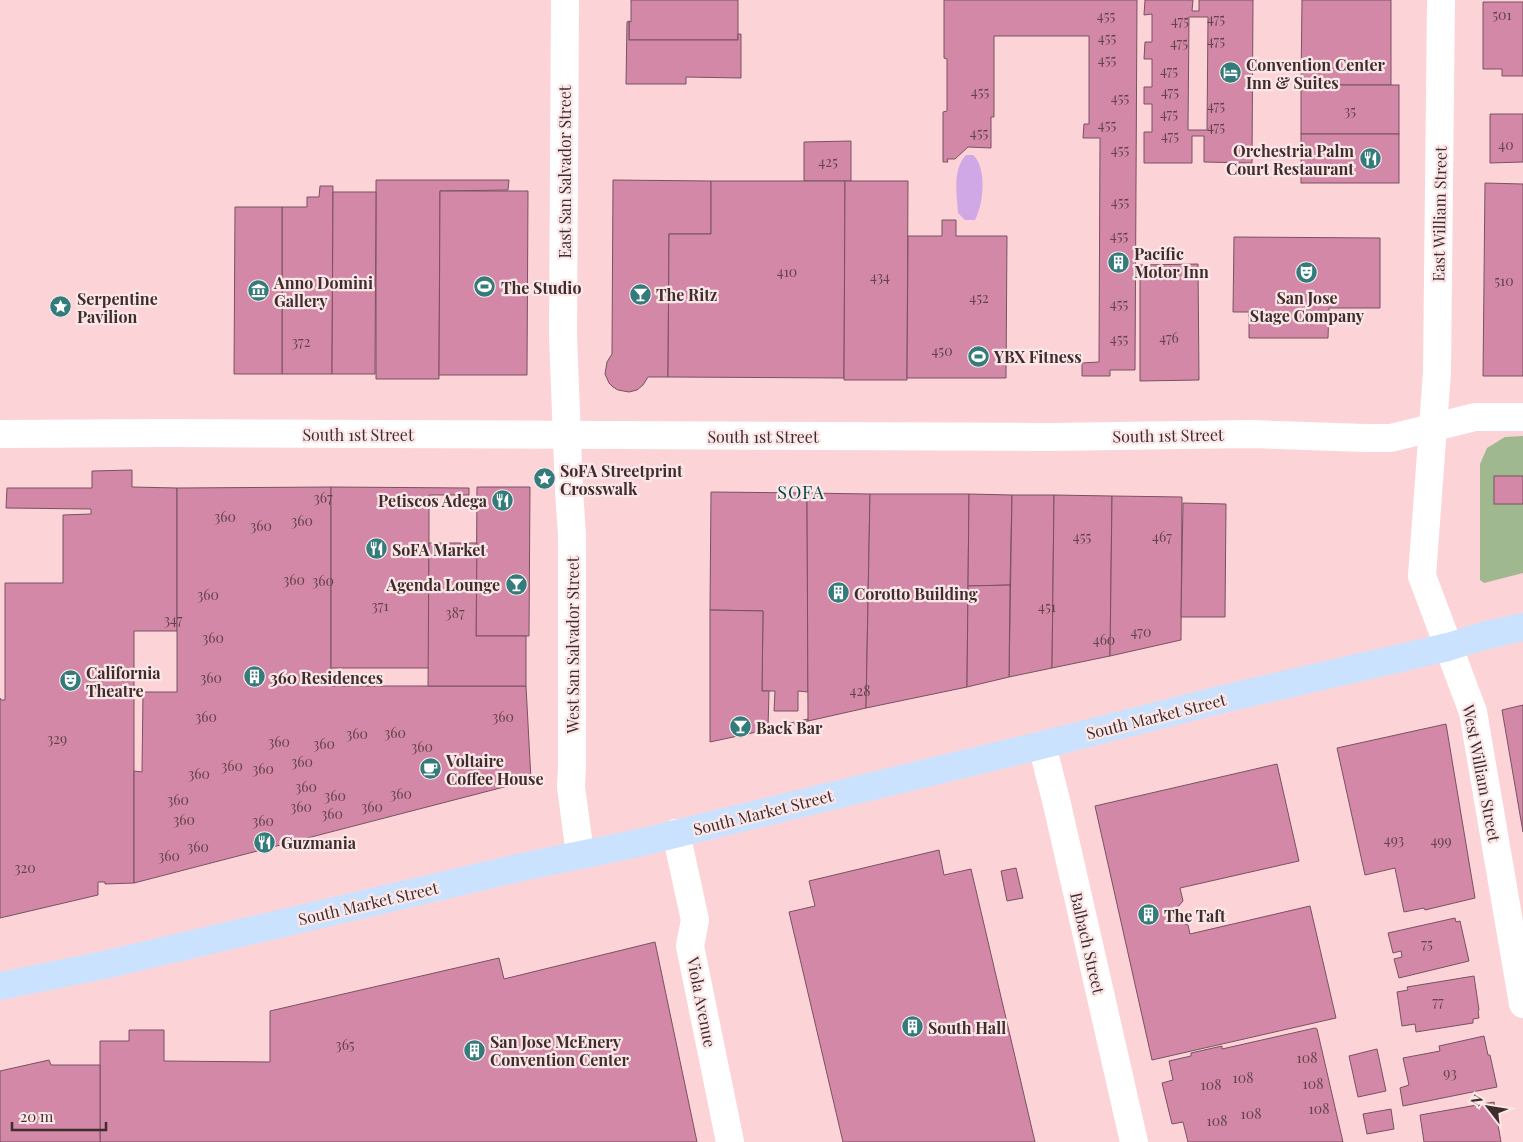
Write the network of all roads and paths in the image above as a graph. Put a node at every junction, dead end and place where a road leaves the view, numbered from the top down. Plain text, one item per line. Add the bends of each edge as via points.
1 (565, 0) edge
2 (1441, 0) edge
3 (1523, 418) edge
4 (1433, 428) junction
5 (0, 434) edge
6 (568, 435) junction
7 (1523, 627) edge
8 (1448, 647) junction
9 (1042, 745) junction
10 (676, 833) junction
11 (580, 854) junction
12 (0, 986) edge
13 (1523, 1004) edge
14 (730, 1142) edge
15 (1134, 1142) edge

1 - 6 street, East San Salvador Street via 563,335
2 - 4 street, East William Street via 1437,372
3 - 4 street, South 1st Street via 1475,417
4 - 6 street, South 1st Street via 1391,438 1251,434 1048,438
4 - 8 street, West William Street via 1422,576
5 - 6 street, South 1st Street
6 - 11 street, West San Salvador Street via 572,552 571,787
7 - 8 main road, South Market Street
8 - 9 main road, South Market Street
8 - 13 street, West William Street via 1473,712
9 - 10 main road, South Market Street
9 - 15 street, Balbach Street
10 - 11 main road, South Market Street
10 - 14 street, Viola Avenue via 695,920 690,946
11 - 12 main road, South Market Street via 104,965

